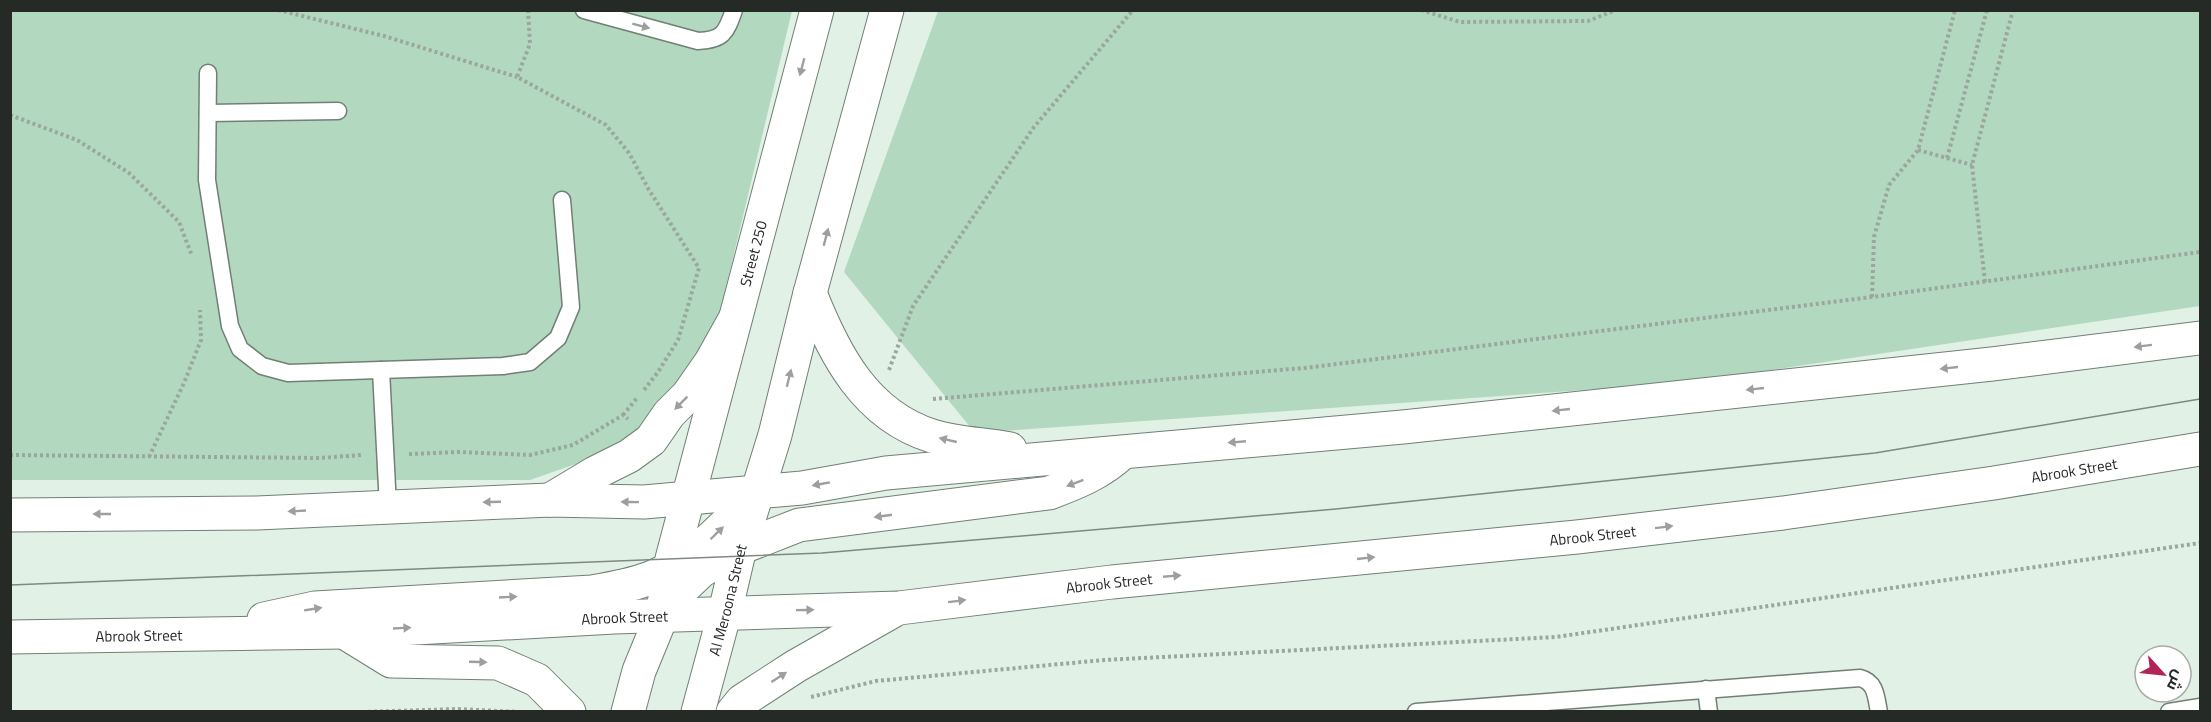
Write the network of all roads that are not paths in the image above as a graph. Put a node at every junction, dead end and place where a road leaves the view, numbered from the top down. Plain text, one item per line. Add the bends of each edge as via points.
1 (584, 10) edge
2 (734, 10) edge
3 (817, 10) edge
4 (887, 10) edge
5 (208, 73) dead end
6 (338, 111) dead end
7 (208, 113) junction
8 (562, 200) dead end
9 (810, 293) junction
10 (735, 319) junction
11 (2200, 338) edge
12 (381, 370) junction
13 (2200, 449) edge
14 (1124, 452) junction
15 (1046, 459) junction
16 (759, 490) junction
17 (688, 498) junction
18 (550, 500) junction
19 (388, 507) junction
20 (10, 514) edge
21 (740, 548) junction
22 (670, 568) junction
23 (899, 608) junction
24 (725, 612) junction
25 (662, 615) junction
26 (344, 632) junction
27 (216, 635) junction
28 (10, 637) edge
29 (1706, 689) junction
30 (2200, 707) edge
31 (569, 711) edge
32 (628, 711) edge
33 (698, 711) edge
34 (732, 711) edge
35 (1416, 711) edge
36 (1709, 711) edge
37 (1879, 711) edge
38 (2169, 711) edge

1 -> 2 lane via 698,41 714,40 728,28
3 -> 10 street, Street 250
9 -> 4 street
5 - 7 lane
6 - 7 lane
7 - 12 lane via 207,180 230,326 240,349 262,366 288,373
8 - 12 lane via 571,307 558,338 530,362
15 -> 9 street via 933,436 890,416 875,404 838,355
16 -> 9 street
10 - 17 street, Street 250
10 -> 18 street via 711,362 651,440
11 -> 14 street via 1414,426
12 - 19 lane
23 -> 13 street, Abrook Street via 1112,582 1783,513
14 - 15 street
14 -> 21 street via 1087,478 1049,493 799,525
15 -> 16 street via 886,473 802,488
16 - 17 street
16 - 21 street, Al Meroona Street
22 -> 16 street via 711,539
17 -> 18 street via 644,502
17 - 22 street
18 -> 19 street
19 -> 20 street via 256,513
21 - 24 street, Al Meroona Street
21 - 25 street via 701,572
22 - 25 street
27 -> 22 street via 273,616 315,608 592,592 643,581
24 -> 23 street, Abrook Street
34 -> 23 street via 775,680
24 - 25 street, Abrook Street
24 - 33 street, Al Meroona Street
26 -> 25 street, Abrook Street
25 - 32 street
26 - 27 street, Abrook Street
26 -> 31 street via 391,661 498,663 537,680
27 - 28 street, Abrook Street
29 - 35 lane
29 - 36 lane
29 - 37 lane via 1860,678 1875,689
30 - 38 lane

